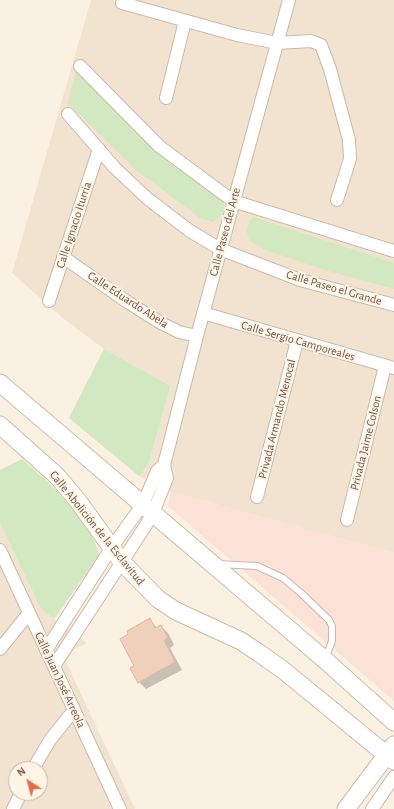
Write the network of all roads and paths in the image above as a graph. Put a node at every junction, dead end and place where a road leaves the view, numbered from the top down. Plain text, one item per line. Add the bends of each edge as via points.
1 (289, 0) edge
2 (122, 3) dead end
3 (185, 20) junction
4 (277, 43) junction
5 (80, 66) dead end
6 (166, 98) dead end
7 (68, 114) dead end
8 (99, 149) junction
9 (337, 200) dead end
10 (233, 201) junction
11 (220, 249) junction
12 (394, 251) edge
13 (63, 257) junction
14 (49, 301) dead end
15 (394, 305) edge
16 (203, 313) junction
17 (197, 336) junction
18 (297, 341) junction
19 (389, 367) edge
20 (0, 384) edge
21 (0, 424) edge
22 (257, 497) dead end
23 (148, 508) junction
24 (347, 520) dead end
25 (112, 548) junction
26 (0, 550) edge
27 (122, 562) junction
28 (213, 564) junction
29 (29, 613) junction
30 (68, 617) junction
31 (79, 627) junction
32 (0, 649) edge
33 (46, 650) junction
34 (325, 660) junction
35 (54, 666) junction
36 (74, 710) junction
37 (394, 722) edge
38 (392, 753) edge
39 (38, 761) edge
40 (394, 778) edge
41 (118, 808) edge
42 (346, 809) edge
43 (372, 809) edge

1 - 4 street, Calle Paseo del Arte
2 - 3 street
3 - 4 street
3 - 6 street
4 - 9 street via 310,41 317,42 323,49 349,140 350,159
4 - 10 street, Calle Paseo del Arte
5 - 10 street via 159,146
7 - 8 street, Calle Paseo el Grande
8 - 11 street, Calle Paseo el Grande via 148,199 190,231
8 - 13 street, Calle Ignacio Iturria
10 - 11 street, Calle Paseo del Arte
10 - 12 street
11 - 15 street, Calle Paseo el Grande via 300,280
11 - 16 street, Calle Paseo del Arte
13 - 14 street, Calle Ignacio Iturria
13 - 17 street, Calle Eduardo Abela via 161,323 179,332
16 - 17 street, Calle Paseo del Arte
16 - 18 street, Calle Sergio Camporeales
17 - 23 street, Calle Paseo del Arte via 164,465 167,478
18 - 19 street, Calle Sergio Camporeales
18 - 22 street, Privada Armando Menocal
19 - 24 street, Privada Jaime Colson
20 - 23 main road
21 - 25 main road, Calle Abolición de la Esclavitud via 57,476
23 - 25 street, Calle Paseo del Arte
23 - 27 street, Calle Paseo del Arte
23 - 28 main road
25 - 27 main road, Calle Abolición de la Esclavitud
25 - 30 street, Calle Paseo del Arte
26 - 29 street, Calle Juan José Arreola
27 - 31 street, Calle Paseo del Arte
27 - 38 main road, Calle Abolición de la Esclavitud via 158,599 176,611 241,641
28 - 34 main road
28 - 34 lane via 257,566 288,582 329,620 332,626 332,641
29 - 32 street
29 - 33 street, Calle Juan José Arreola
30 - 31 street
30 - 33 street, Calle Paseo del Arte
31 - 35 street, Calle Paseo del Arte
33 - 35 street, Calle Juan José Arreola
34 - 37 main road
35 - 36 street, Calle Juan José Arreola
36 - 39 street via 50,740
36 - 41 street, Calle Juan José Arreola
38 - 42 main road
40 - 43 street

